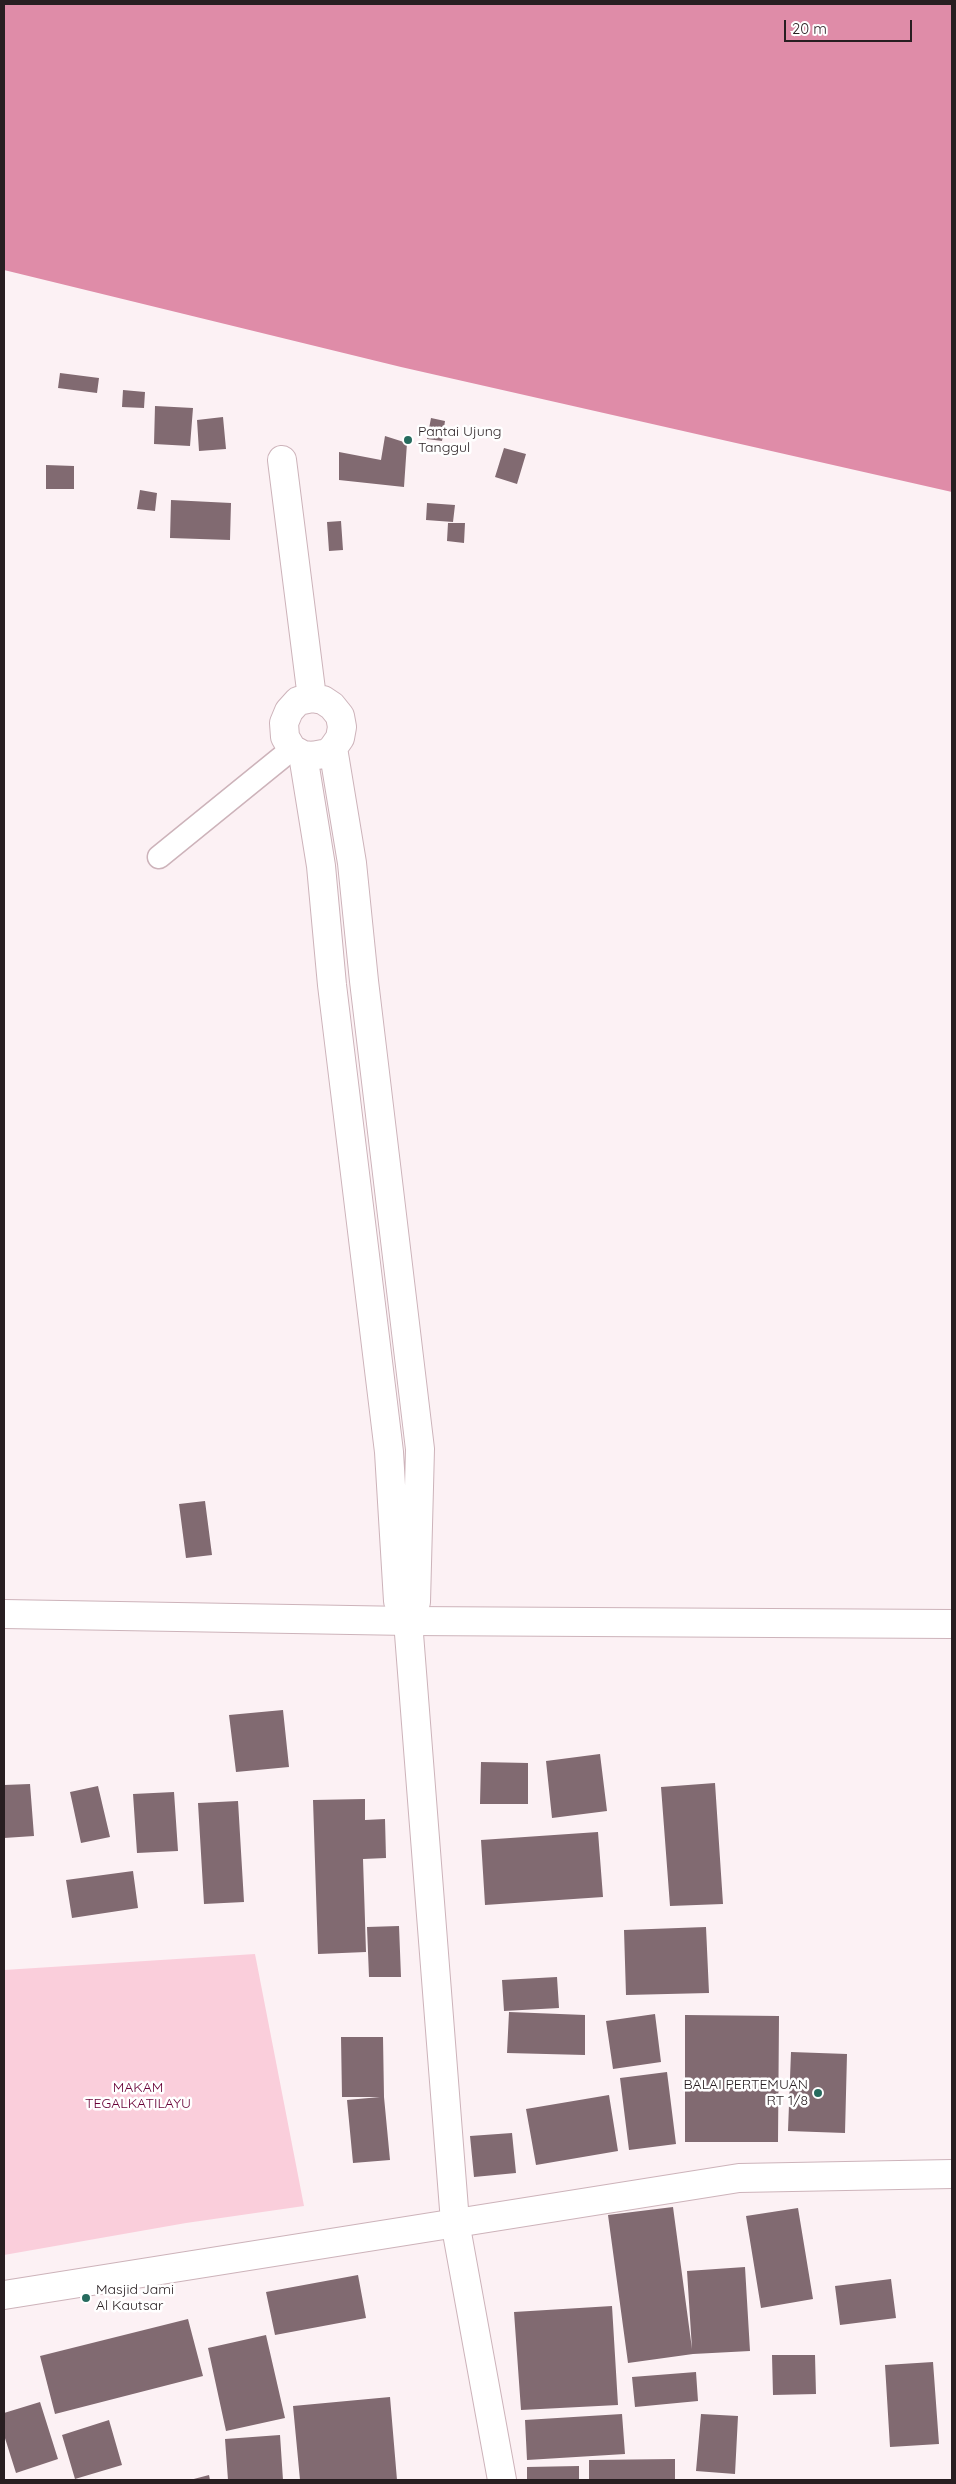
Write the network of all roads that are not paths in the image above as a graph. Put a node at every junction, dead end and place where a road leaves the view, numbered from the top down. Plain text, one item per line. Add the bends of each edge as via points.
1 (282, 460) dead end
2 (312, 698) junction
3 (333, 748) junction
4 (298, 752) junction
5 (159, 857) dead end
6 (389, 1196) junction
7 (358, 1205) junction
8 (4, 1614) edge
9 (408, 1621) junction
10 (952, 1624) edge
11 (952, 2174) edge
12 (455, 2222) junction
13 (4, 2295) edge
14 (502, 2480) edge

1 - 2 main road
2 - 3 main road via 323,700 340,716 341,733
2 - 4 main road via 298,701 289,710 284,723 285,737
3 - 4 main road via 320,756
3 - 6 main road via 352,863
4 - 5 lane
4 - 7 main road via 320,866
6 - 7 main road
6 - 9 main road via 420,1449 416,1602
7 - 9 main road via 388,1452 398,1601
8 - 9 main road
9 - 10 main road
9 - 12 main road
11 - 12 main road via 739,2178
12 - 13 main road
12 - 14 main road

